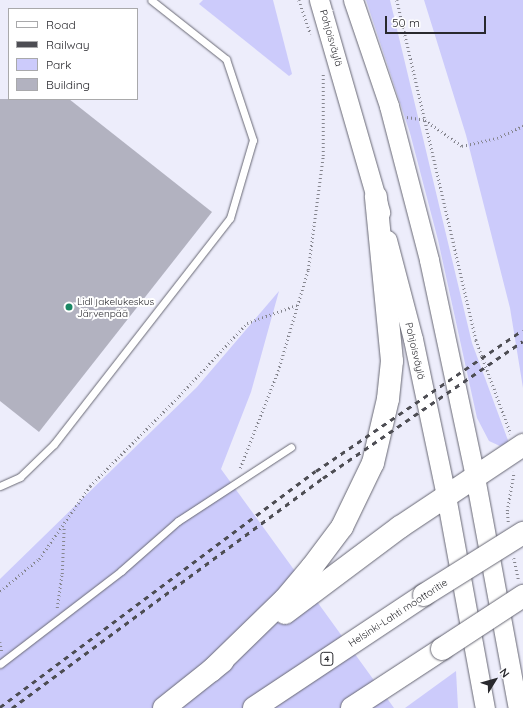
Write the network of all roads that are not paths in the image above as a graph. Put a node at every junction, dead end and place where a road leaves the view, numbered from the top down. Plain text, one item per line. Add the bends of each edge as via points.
1 (151, 0) edge
2 (319, 0) edge
3 (354, 0) edge
4 (376, 197) junction
5 (518, 443) edge
6 (291, 447) dead end
7 (475, 477) junction
8 (0, 486) edge
9 (446, 496) junction
10 (523, 533) edge
11 (523, 596) edge
12 (0, 664) edge
13 (211, 670) junction
14 (164, 708) edge
15 (254, 708) edge
16 (352, 708) edge
17 (485, 708) edge
18 (518, 708) edge

1 - 8 lane via 226,59 253,140 230,218 54,444 20,477
2 - 4 main road, Pohjoisväylä
3 - 7 main road via 389,106 429,260
4 - 9 main road, Pohjoisväylä via 413,339
4 - 13 highway via 392,361 388,400 372,463 342,527 312,567 285,599
5 - 7 highway
6 - 12 lane via 178,521 121,571
7 - 9 highway
7 - 18 main road
9 - 13 highway via 388,536
9 - 17 main road, Pohjoisväylä
10 - 15 highway, Helsinki-Lahti moottoritie / 4, bridge via 424,595
11 - 16 highway, bridge
13 - 14 highway

